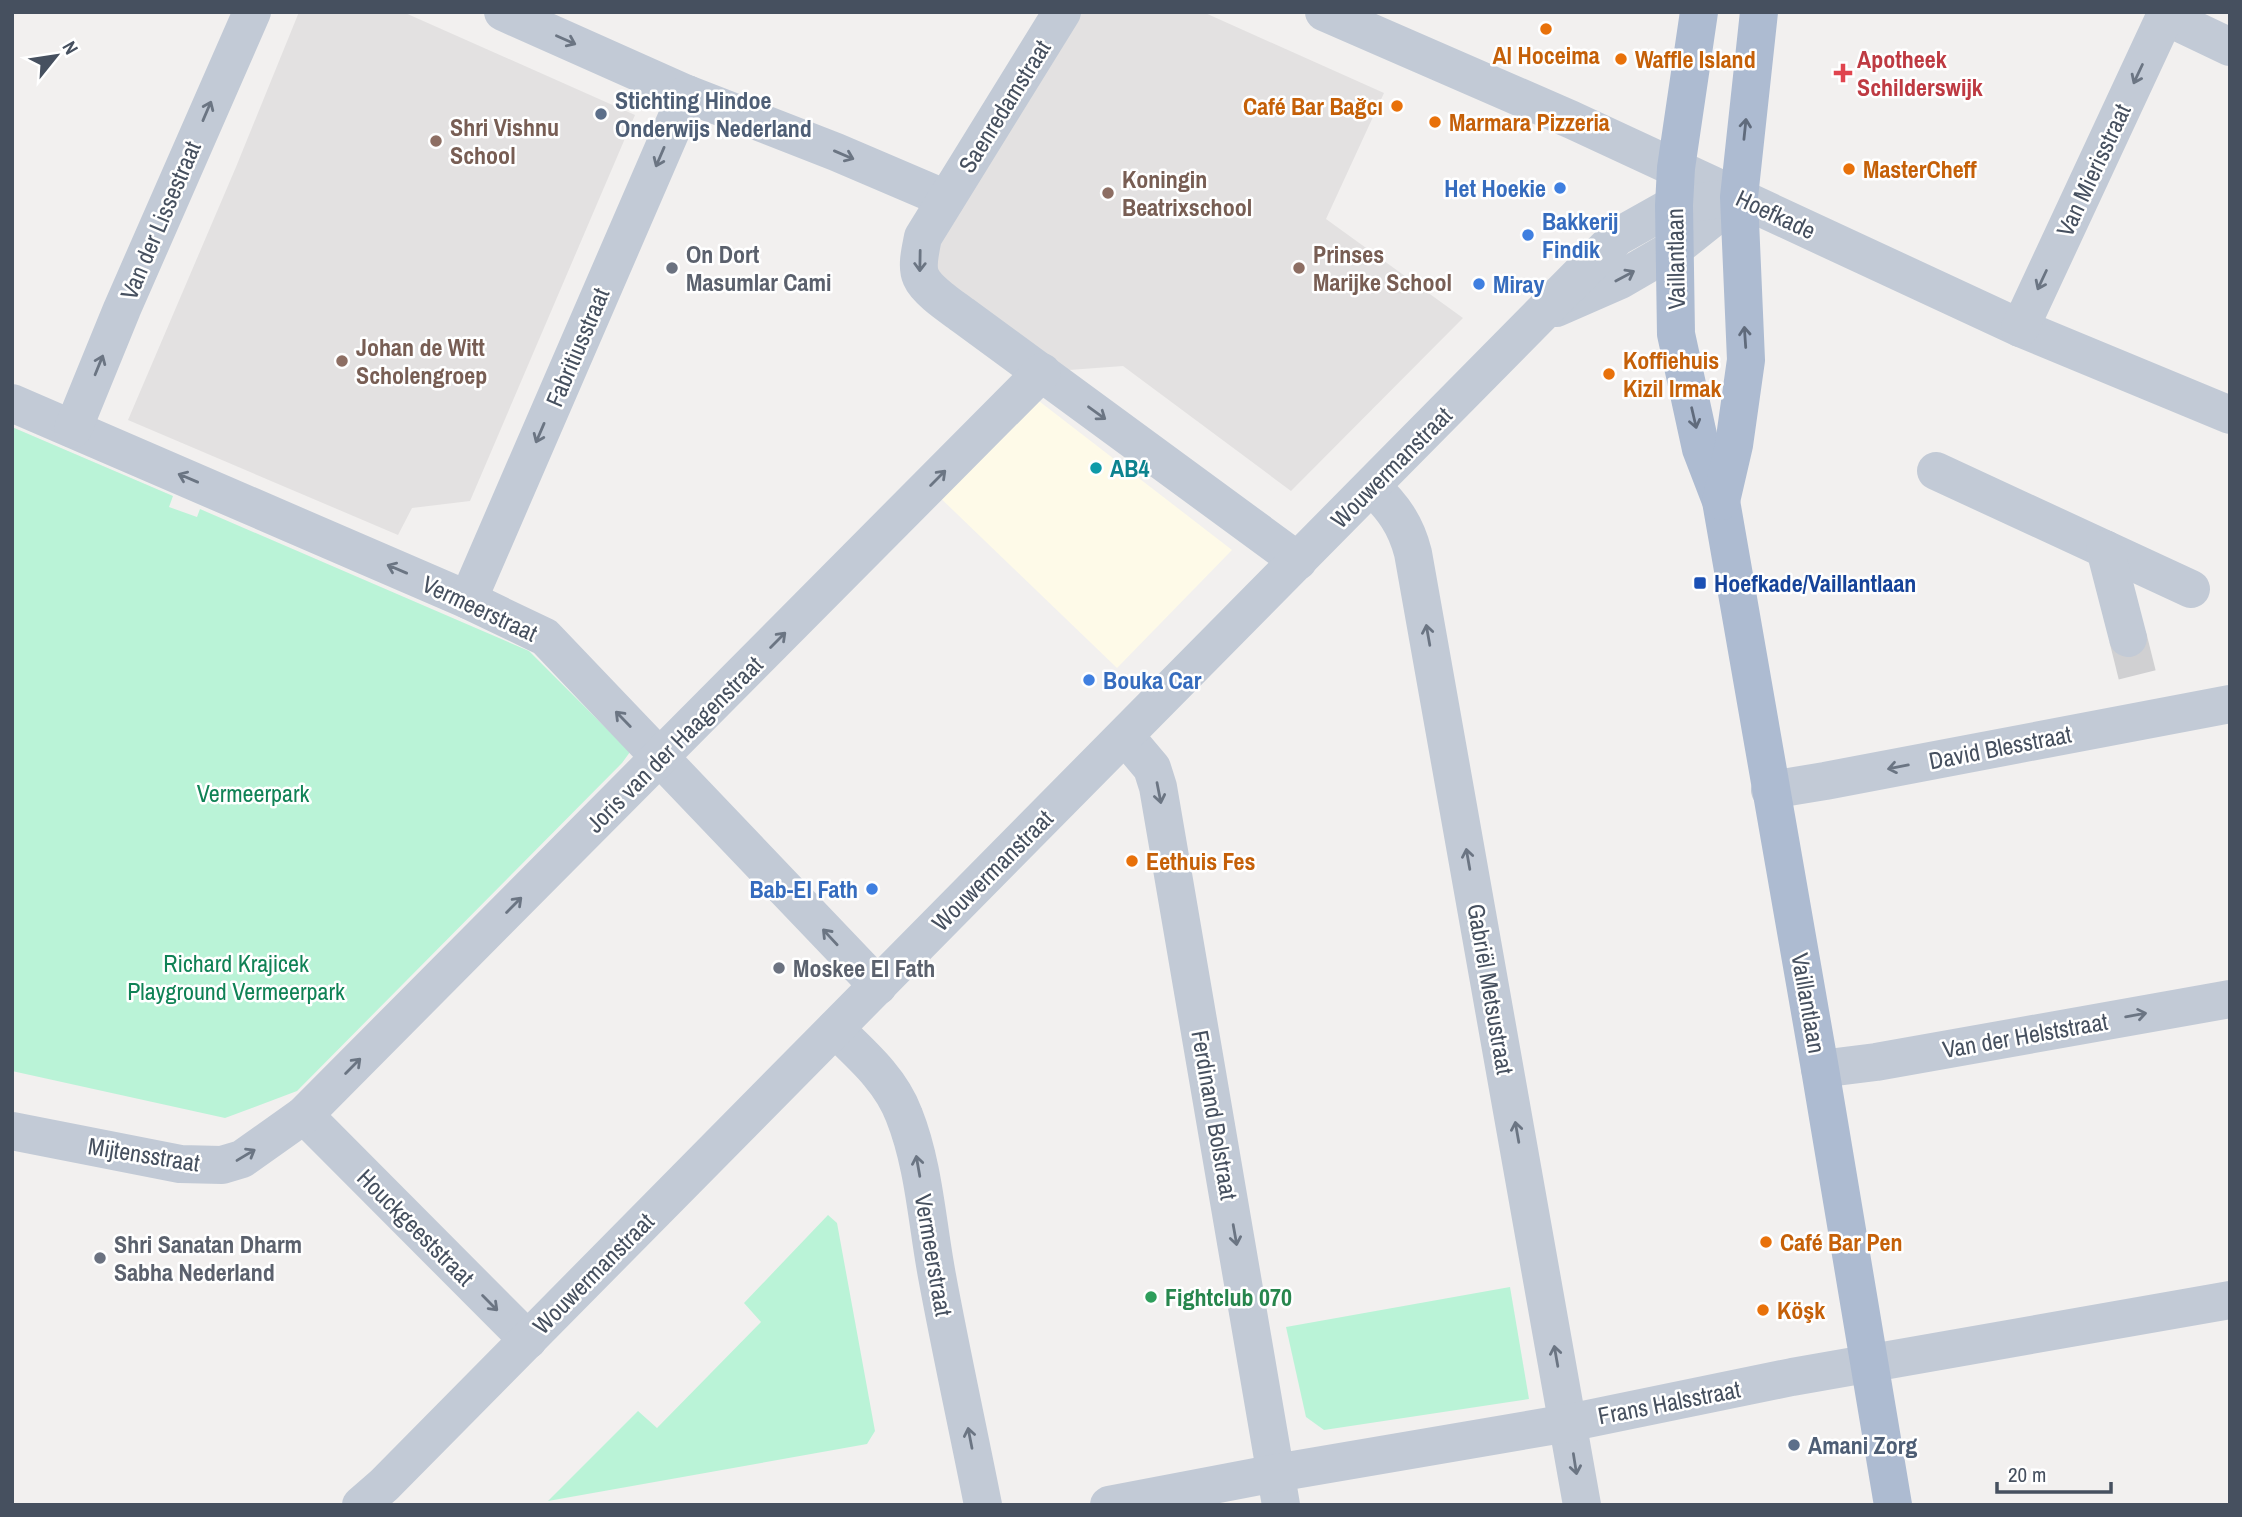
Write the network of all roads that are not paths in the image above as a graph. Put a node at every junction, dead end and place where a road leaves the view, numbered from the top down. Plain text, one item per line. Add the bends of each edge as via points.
1 (252, 12) edge
2 (503, 12) edge
3 (1062, 12) edge
4 (1324, 12) edge
5 (1699, 12) edge
6 (1759, 12) edge
7 (2166, 14) edge
8 (2230, 47) edge
9 (687, 94) junction
10 (1675, 186) junction
11 (1739, 197) junction
12 (946, 199) junction
13 (1675, 248) junction
14 (1541, 315) junction
15 (2020, 328) junction
16 (1042, 372) junction
17 (12, 403) edge
18 (2230, 415) edge
19 (73, 429) junction
20 (1936, 471) dead end
21 (1372, 486) junction
22 (1721, 501) junction
23 (2105, 549) junction
24 (1298, 561) junction
25 (2191, 589) dead end
26 (468, 600) junction
27 (2128, 638) tunnel mouth
28 (2230, 704) edge
29 (1125, 736) junction
30 (661, 758) junction
31 (1770, 790) junction
32 (878, 986) junction
33 (2230, 999) edge
34 (835, 1029) junction
35 (1821, 1069) junction
36 (304, 1115) junction
37 (12, 1131) edge
38 (2230, 1300) edge
39 (527, 1340) junction
40 (1870, 1364) junction
41 (1568, 1423) junction
42 (1279, 1489) edge
43 (379, 1500) edge
44 (983, 1505) edge
45 (1109, 1505) edge
46 (1582, 1505) edge
47 (1893, 1505) edge

19 -> 1 street, Van der Lissestraat
2 -> 9 street
3 - 12 street, Saenredamstraat
4 - 10 street, Hoefkade via 1559,114
5 - 10 main road, Vaillantlaan
11 -> 6 main road, Vaillantlaan
7 - 8 street
7 -> 15 street, Van Mierisstraat
9 -> 12 street
9 -> 26 street, Fabritiusstraat
10 - 11 street, Hoefkade
10 - 13 main road, Vaillantlaan
10 - 14 street, Wouwermanstraat via 1572,280
11 - 13 street, Wouwermanstraat
11 - 15 street, Hoefkade
22 -> 11 main road, Vaillantlaan via 1746,360
12 -> 16 street, Saenredamstraat via 923,237 920,277 936,295
14 -> 13 street, Wouwermanstraat
13 -> 22 main road, Vaillantlaan via 1676,334 1701,449
14 - 21 street, Wouwermanstraat
15 - 18 street, Hoefkade
16 -> 24 street
30 -> 16 street, Joris van der Haagenstraat
17 - 19 street, Vermeerstraat
26 -> 19 street, Vermeerstraat
20 - 23 street
21 - 24 street, Wouwermanstraat
41 -> 21 street, Gabriël Metsustraat via 1413,553 1400,519
22 - 31 main road, Vaillantlaan
23 - 25 street
23 - 27 street
24 - 29 street, Wouwermanstraat
30 -> 26 street, Vermeerstraat via 545,637
28 -> 31 street, David Blesstraat via 2143,704 1825,781
29 - 32 street, Wouwermanstraat
29 -> 42 street, Ferdinand Bolstraat via 1152,768 1158,787
32 -> 30 street, Vermeerstraat
36 -> 30 street, Joris van der Haagenstraat
31 - 35 main road, Vaillantlaan
32 - 34 street, Wouwermanstraat
35 -> 33 street, Van der Helststraat
34 - 39 street, Wouwermanstraat
44 -> 34 street, Vermeerstraat via 915,1149 904,1113 869,1061
35 - 40 main road, Vaillantlaan
37 -> 36 street, Mijtensstraat via 180,1164 222,1165 242,1159
36 -> 39 street, Houckgeeststraat
38 - 40 street, Frans Halsstraat
39 - 43 street, Wouwermanstraat
40 - 41 street, Frans Halsstraat
40 - 47 main road, Vaillantlaan
41 - 42 street, Frans Halsstraat
41 -> 46 street, Gabriël Metsustraat
42 - 45 street, Frans Halsstraat

